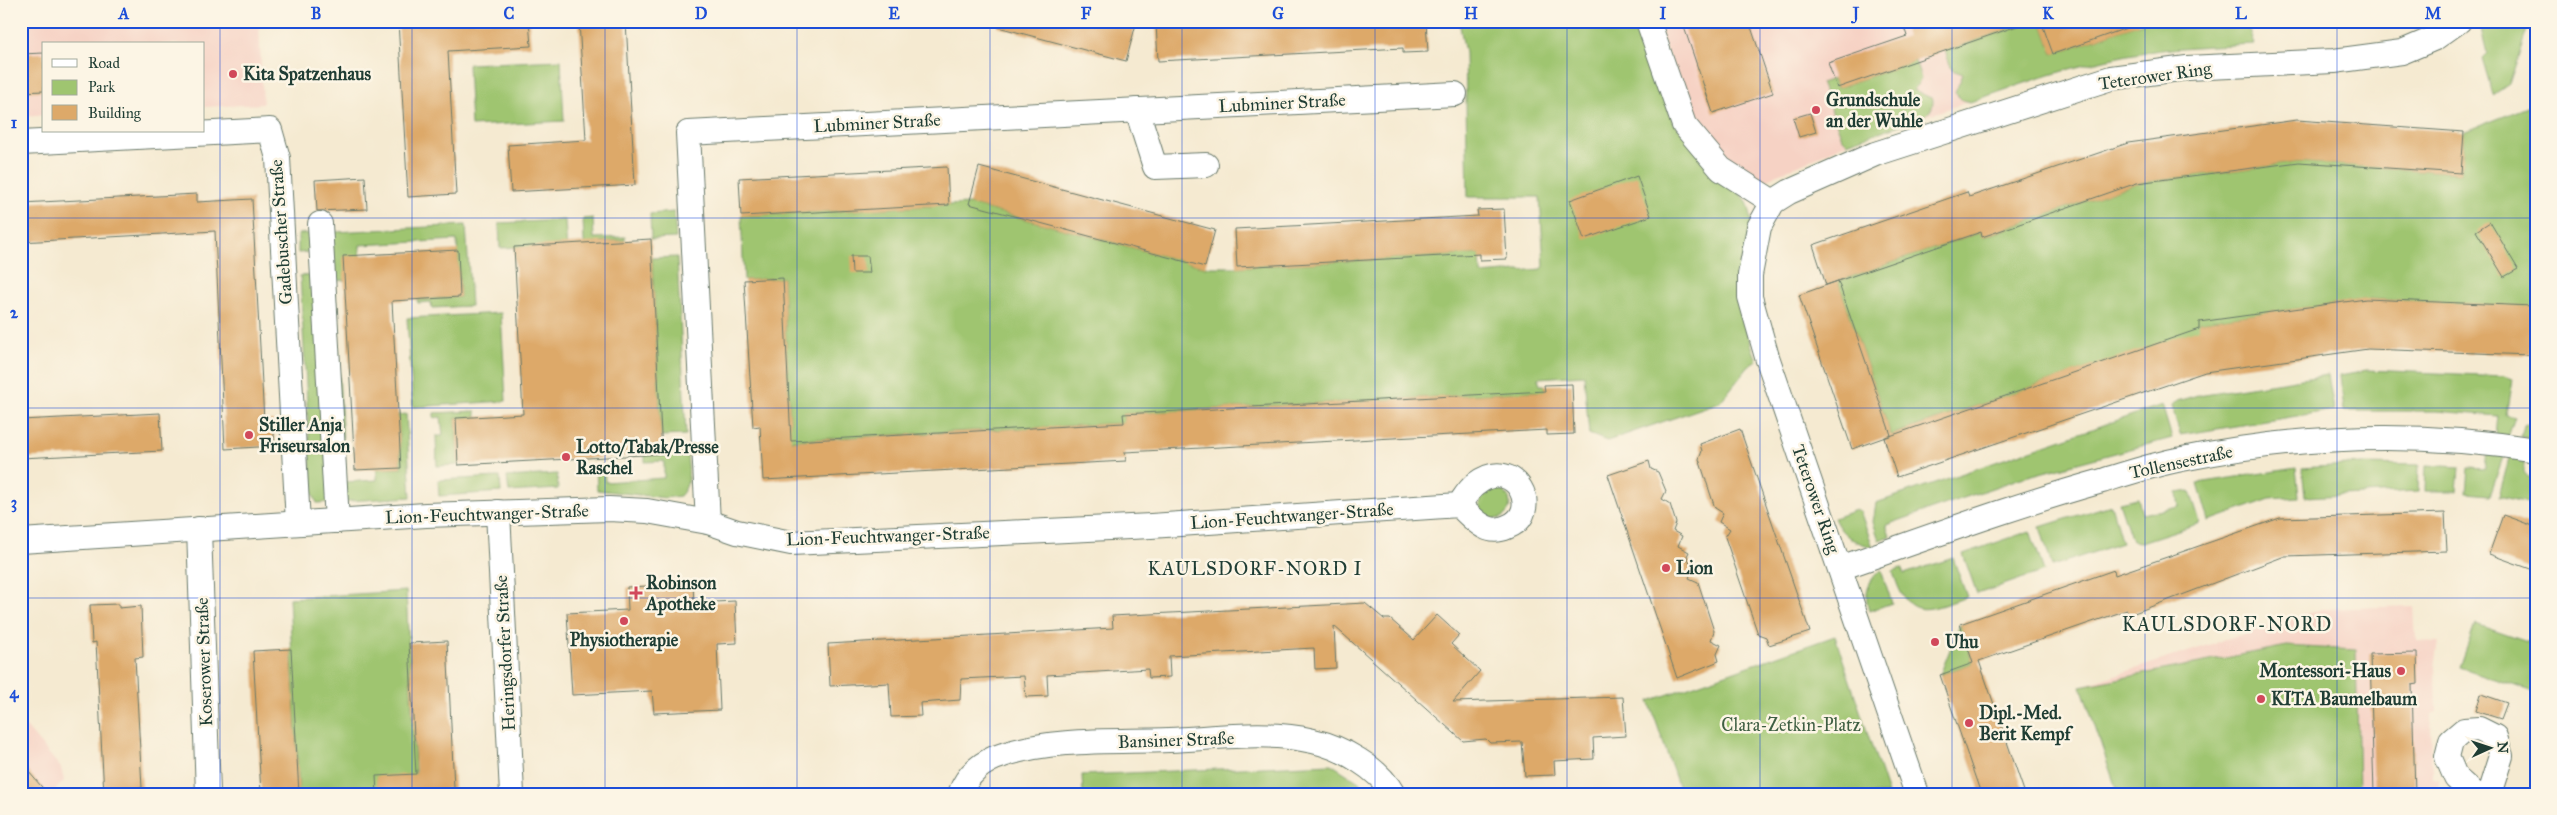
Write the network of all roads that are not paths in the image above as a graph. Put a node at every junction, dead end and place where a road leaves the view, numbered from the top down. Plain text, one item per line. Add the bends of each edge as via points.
1 (1648, 21) edge
2 (2459, 21) edge
3 (1456, 94) dead end
4 (1137, 110) junction
5 (21, 143) edge
6 (1206, 165) dead end
7 (1773, 202) junction
8 (320, 224) dead end
9 (2536, 450) edge
10 (1459, 505) dead end
11 (498, 512) junction
12 (336, 521) junction
13 (708, 522) junction
14 (298, 523) junction
15 (199, 529) junction
16 (21, 542) edge
17 (1840, 568) junction
18 (208, 794) edge
19 (512, 794) edge
20 (960, 794) edge
21 (1393, 794) edge
22 (1917, 794) edge
23 (2474, 794) edge
24 (2489, 794) edge

1 - 7 street via 1684,125 1721,169
2 - 7 street, Teterower Ring via 2435,38 2402,52 2334,61 2187,68 2111,78 1875,154
3 - 4 street, Lubminer Straße
4 - 6 street via 1155,167
4 - 13 street, Lubminer Straße via 688,133
5 - 14 street, Gadebuscher Straße via 270,130 278,158
7 - 17 street, Teterower Ring via 1758,227 1750,297 1758,330
8 - 12 street
9 - 17 street, Tollensestraße via 2426,437 2343,438 2207,454 2028,502
10 - 13 street, Lion-Feuchtwanger-Straße via 1151,526 791,543 737,532
11 - 12 street, Lion-Feuchtwanger-Straße
11 - 13 street, Lion-Feuchtwanger-Straße via 609,509 647,511
11 - 19 street, Heringsdorfer Straße
12 - 14 street, Lion-Feuchtwanger-Straße
14 - 15 street, Lion-Feuchtwanger-Straße
15 - 16 street, Lion-Feuchtwanger-Straße
15 - 18 street, Koserower Straße
17 - 22 street, Teterower Ring
20 - 21 street, Bansiner Straße via 977,767 1004,754 1058,745 1249,736 1291,737 1336,749 1364,764 1389,786
23 - 24 street via 2456,778 2447,757 2451,741 2464,730 2479,729 2495,737 2501,756

